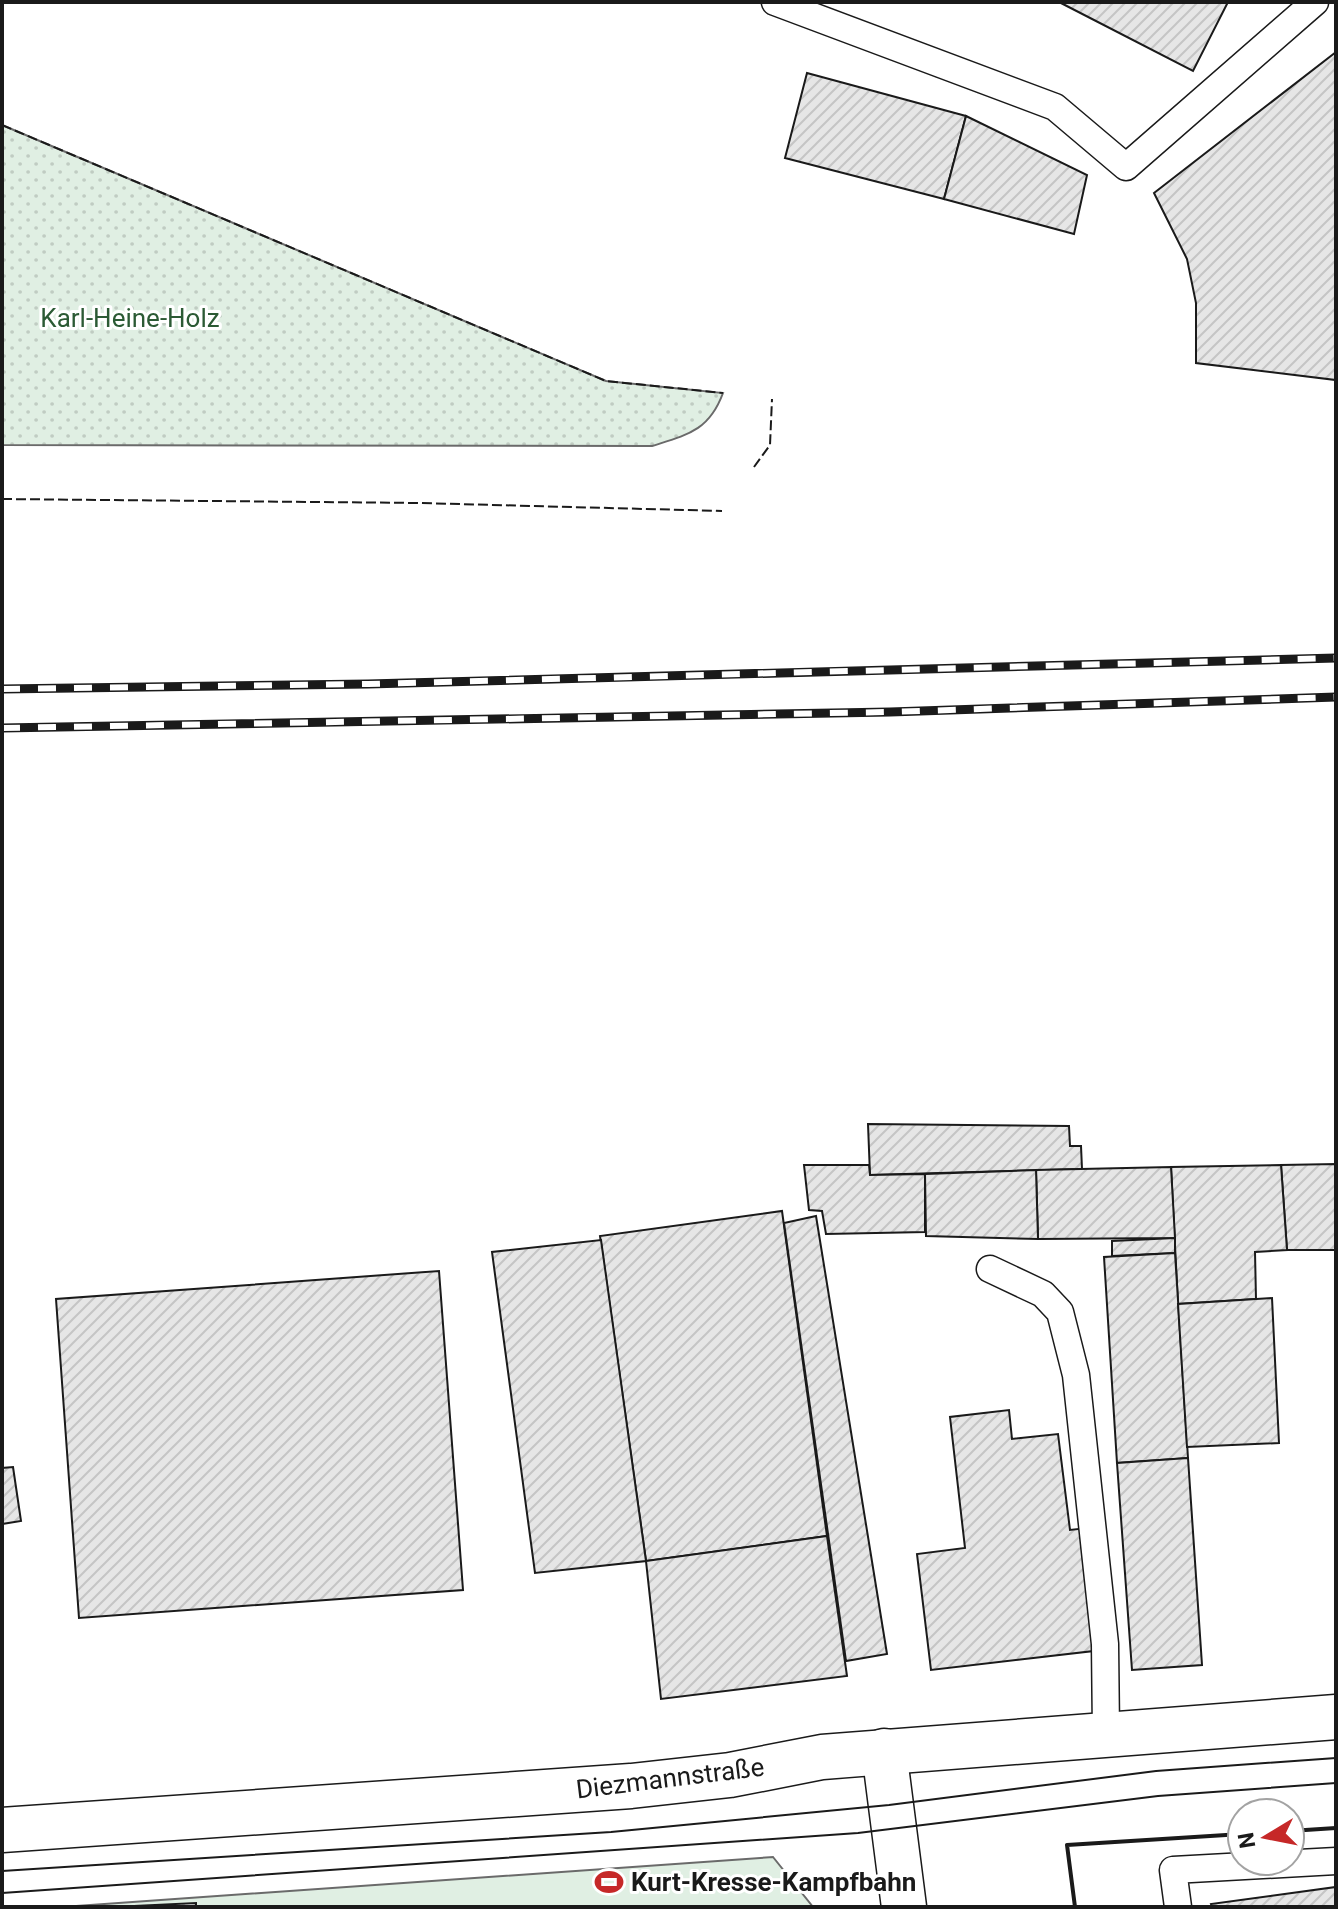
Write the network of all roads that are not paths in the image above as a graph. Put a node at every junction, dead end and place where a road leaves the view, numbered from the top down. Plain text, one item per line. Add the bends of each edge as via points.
1 (775, 2) edge
2 (1315, 2) edge
3 (990, 1269) dead end
4 (1336, 1717) edge
5 (1106, 1733) junction
6 (884, 1751) junction
7 (2, 1830) edge
8 (1336, 1861) edge
9 (904, 1907) edge
10 (1178, 1907) edge

1 - 2 lane via 1055,107 1126,167
3 - 5 lane via 1043,1294 1060,1312 1076,1375 1105,1644
4 - 5 street, Diezmannstraße
5 - 6 street, Diezmannstraße
6 - 7 street, Diezmannstraße via 644,1784
6 - 9 street
8 - 10 lane via 1173,1870

